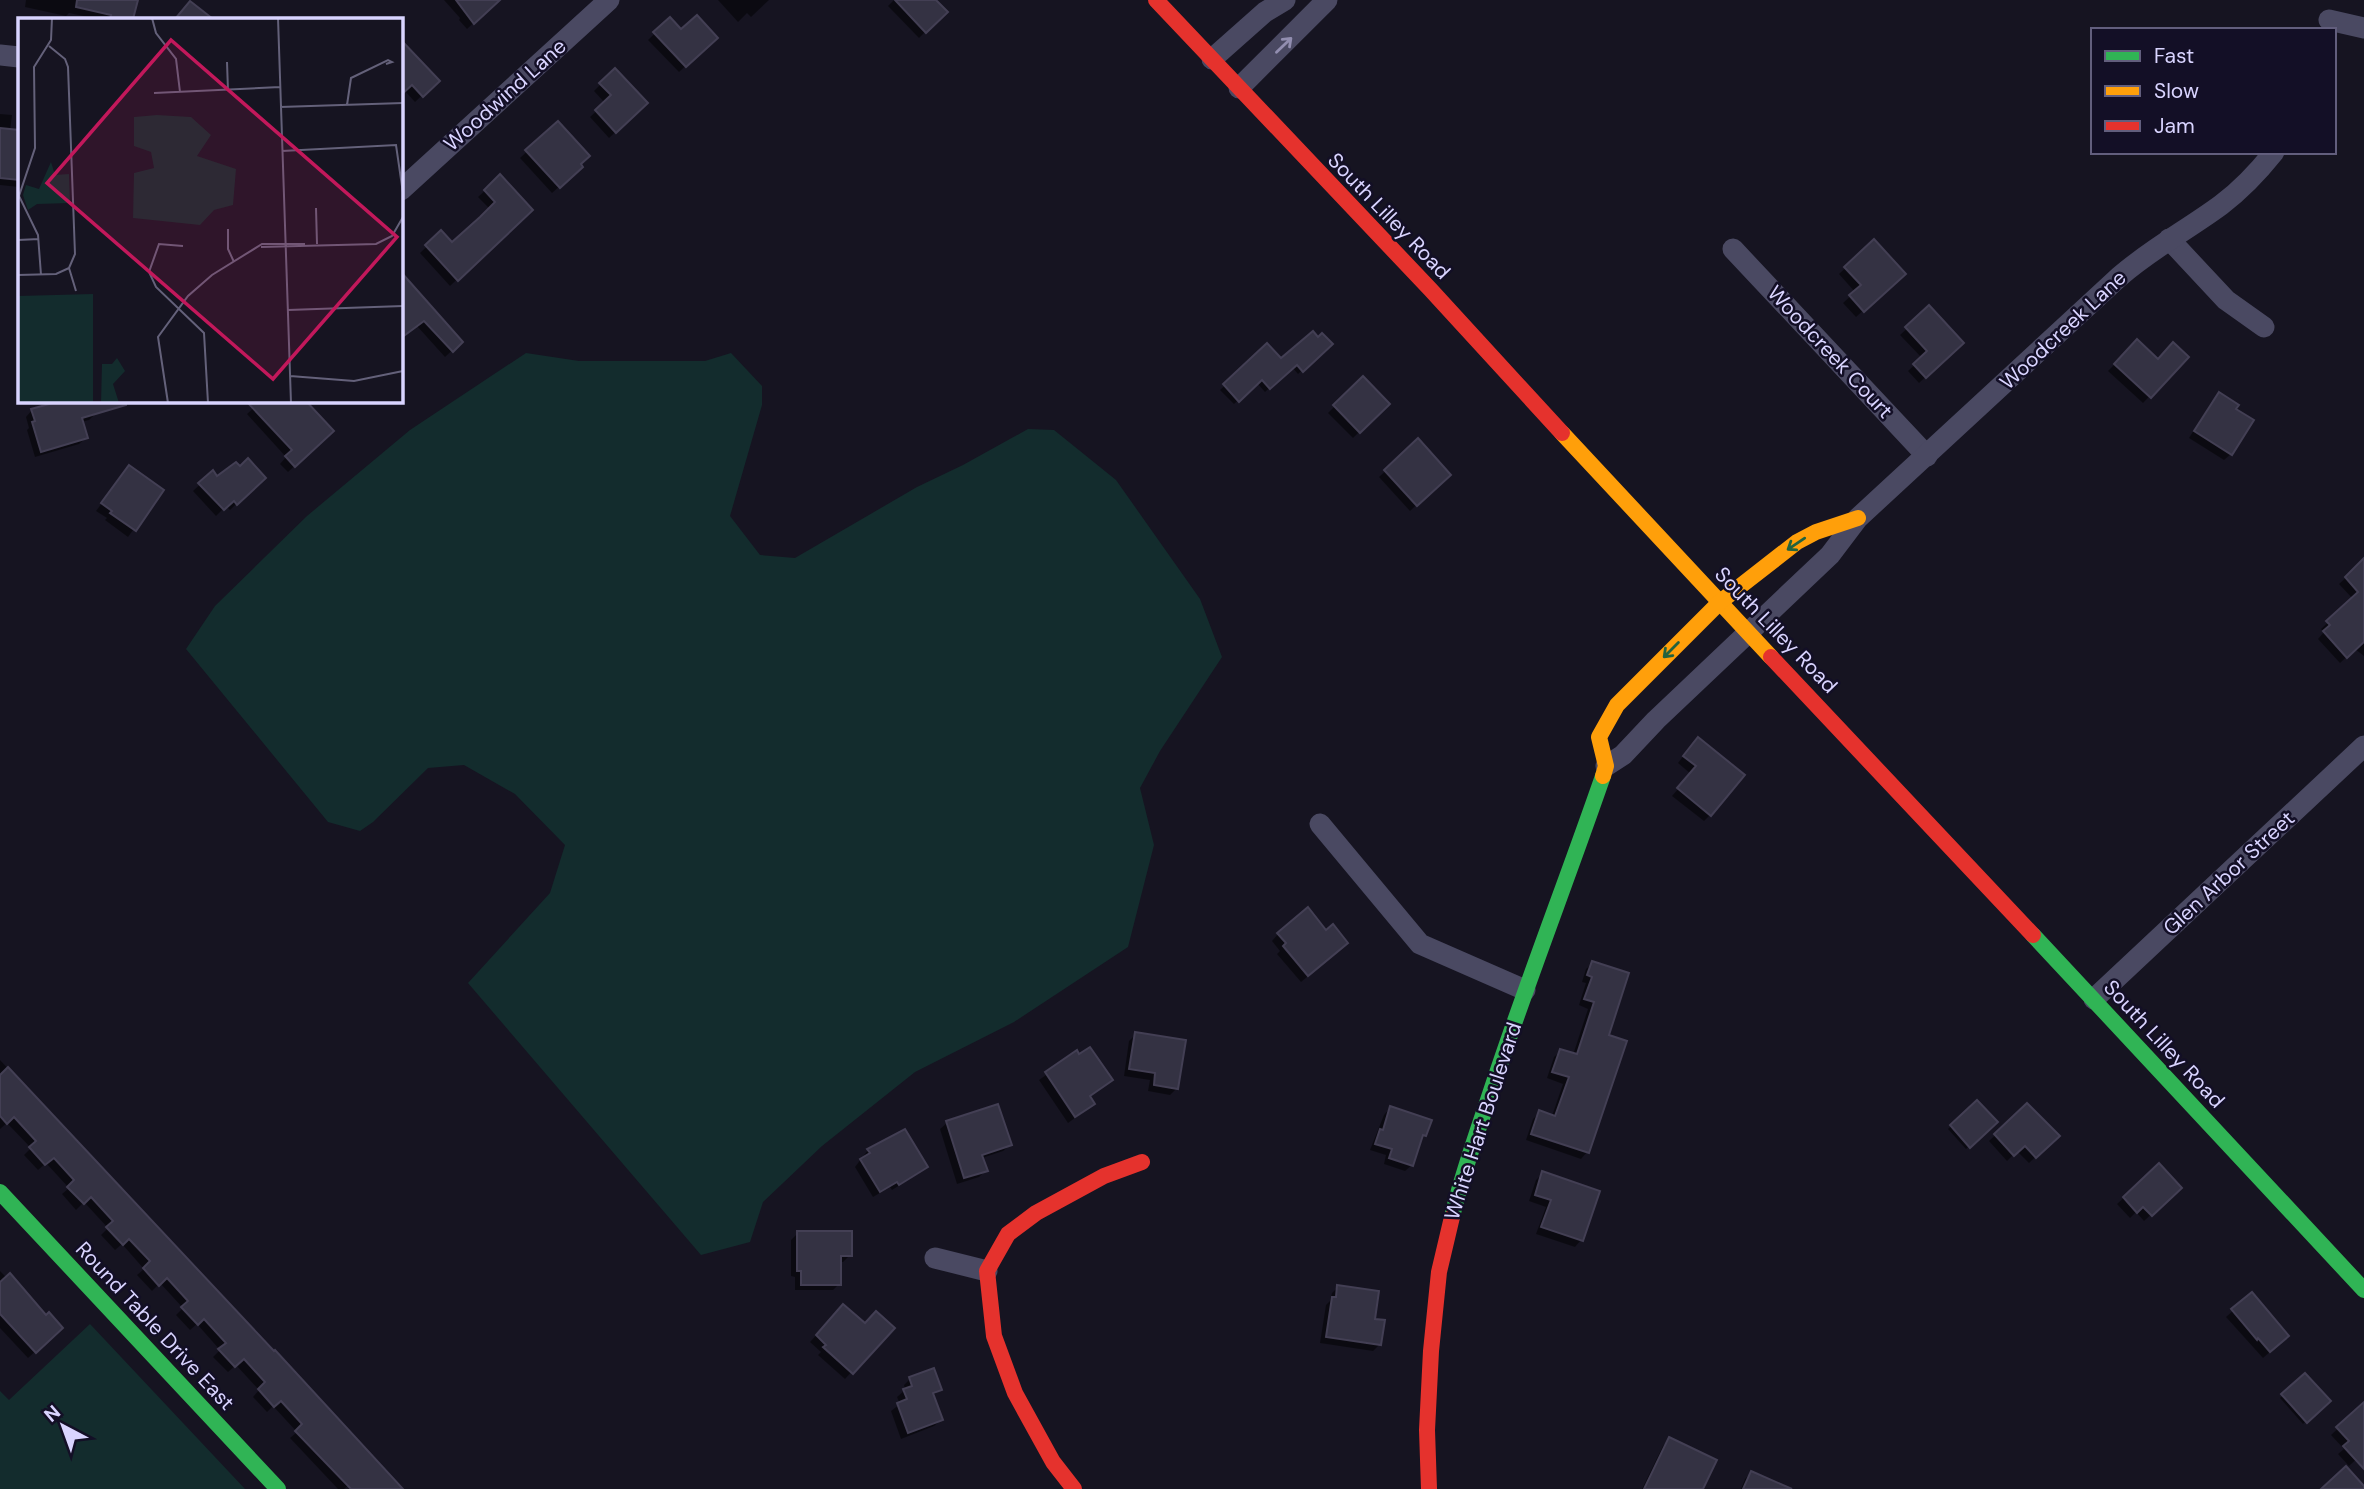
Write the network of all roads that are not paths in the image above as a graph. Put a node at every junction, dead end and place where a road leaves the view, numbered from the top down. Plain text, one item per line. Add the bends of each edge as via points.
1 (1156, 0) edge
2 (1285, 0) edge
3 (1326, 0) edge
4 (603, 2) edge
5 (2329, 17) edge
6 (2364, 28) edge
7 (0, 55) edge
8 (18, 57) edge
9 (1212, 59) junction
10 (1239, 88) junction
11 (2272, 154) edge
12 (402, 189) edge
13 (2169, 239) junction
14 (1733, 249) dead end
15 (2264, 327) dead end
16 (1927, 456) junction
17 (1858, 518) junction
18 (1720, 602) junction
19 (1747, 633) junction
20 (2364, 746) edge
21 (1606, 766) junction
22 (1321, 824) dead end
23 (1525, 990) junction
24 (2094, 999) junction
25 (1142, 1162) dead end
26 (0, 1192) edge
27 (935, 1258) dead end
28 (987, 1271) junction
29 (2364, 1290) edge
30 (278, 1489) edge
31 (1074, 1489) edge
32 (1429, 1489) edge

1 - 9 street, South Lilley Road
2 - 9 street
10 -> 3 street
4 - 12 street, Woodwind Lane
5 - 6 street
7 - 8 street
9 - 10 street, South Lilley Road
10 - 18 street, South Lilley Road
11 - 13 street, Woodcreek Lane via 2221,205
13 - 15 street via 2226,300
13 - 16 street, Woodcreek Lane via 2140,258
14 - 16 street, Woodcreek Court
16 - 17 street, Woodcreek Lane
17 -> 18 street, Woodcreek Lane via 1797,542
17 - 19 street, Woodcreek Lane via 1830,555
18 - 19 street, South Lilley Road
18 -> 21 street, White Hart Boulevard via 1617,705 1599,737
19 - 21 street via 1623,755
19 - 24 street, South Lilley Road
20 - 24 street, Glen Arbor Street
21 - 23 street, White Hart Boulevard
22 - 23 street via 1420,944
23 - 32 street, White Hart Boulevard via 1461,1180 1439,1272 1427,1430
24 - 29 street, South Lilley Road
25 - 28 street via 1104,1176 1036,1213 1008,1234
26 - 30 street, Round Table Drive East
27 - 28 street
28 - 31 street via 994,1336 1014,1393

